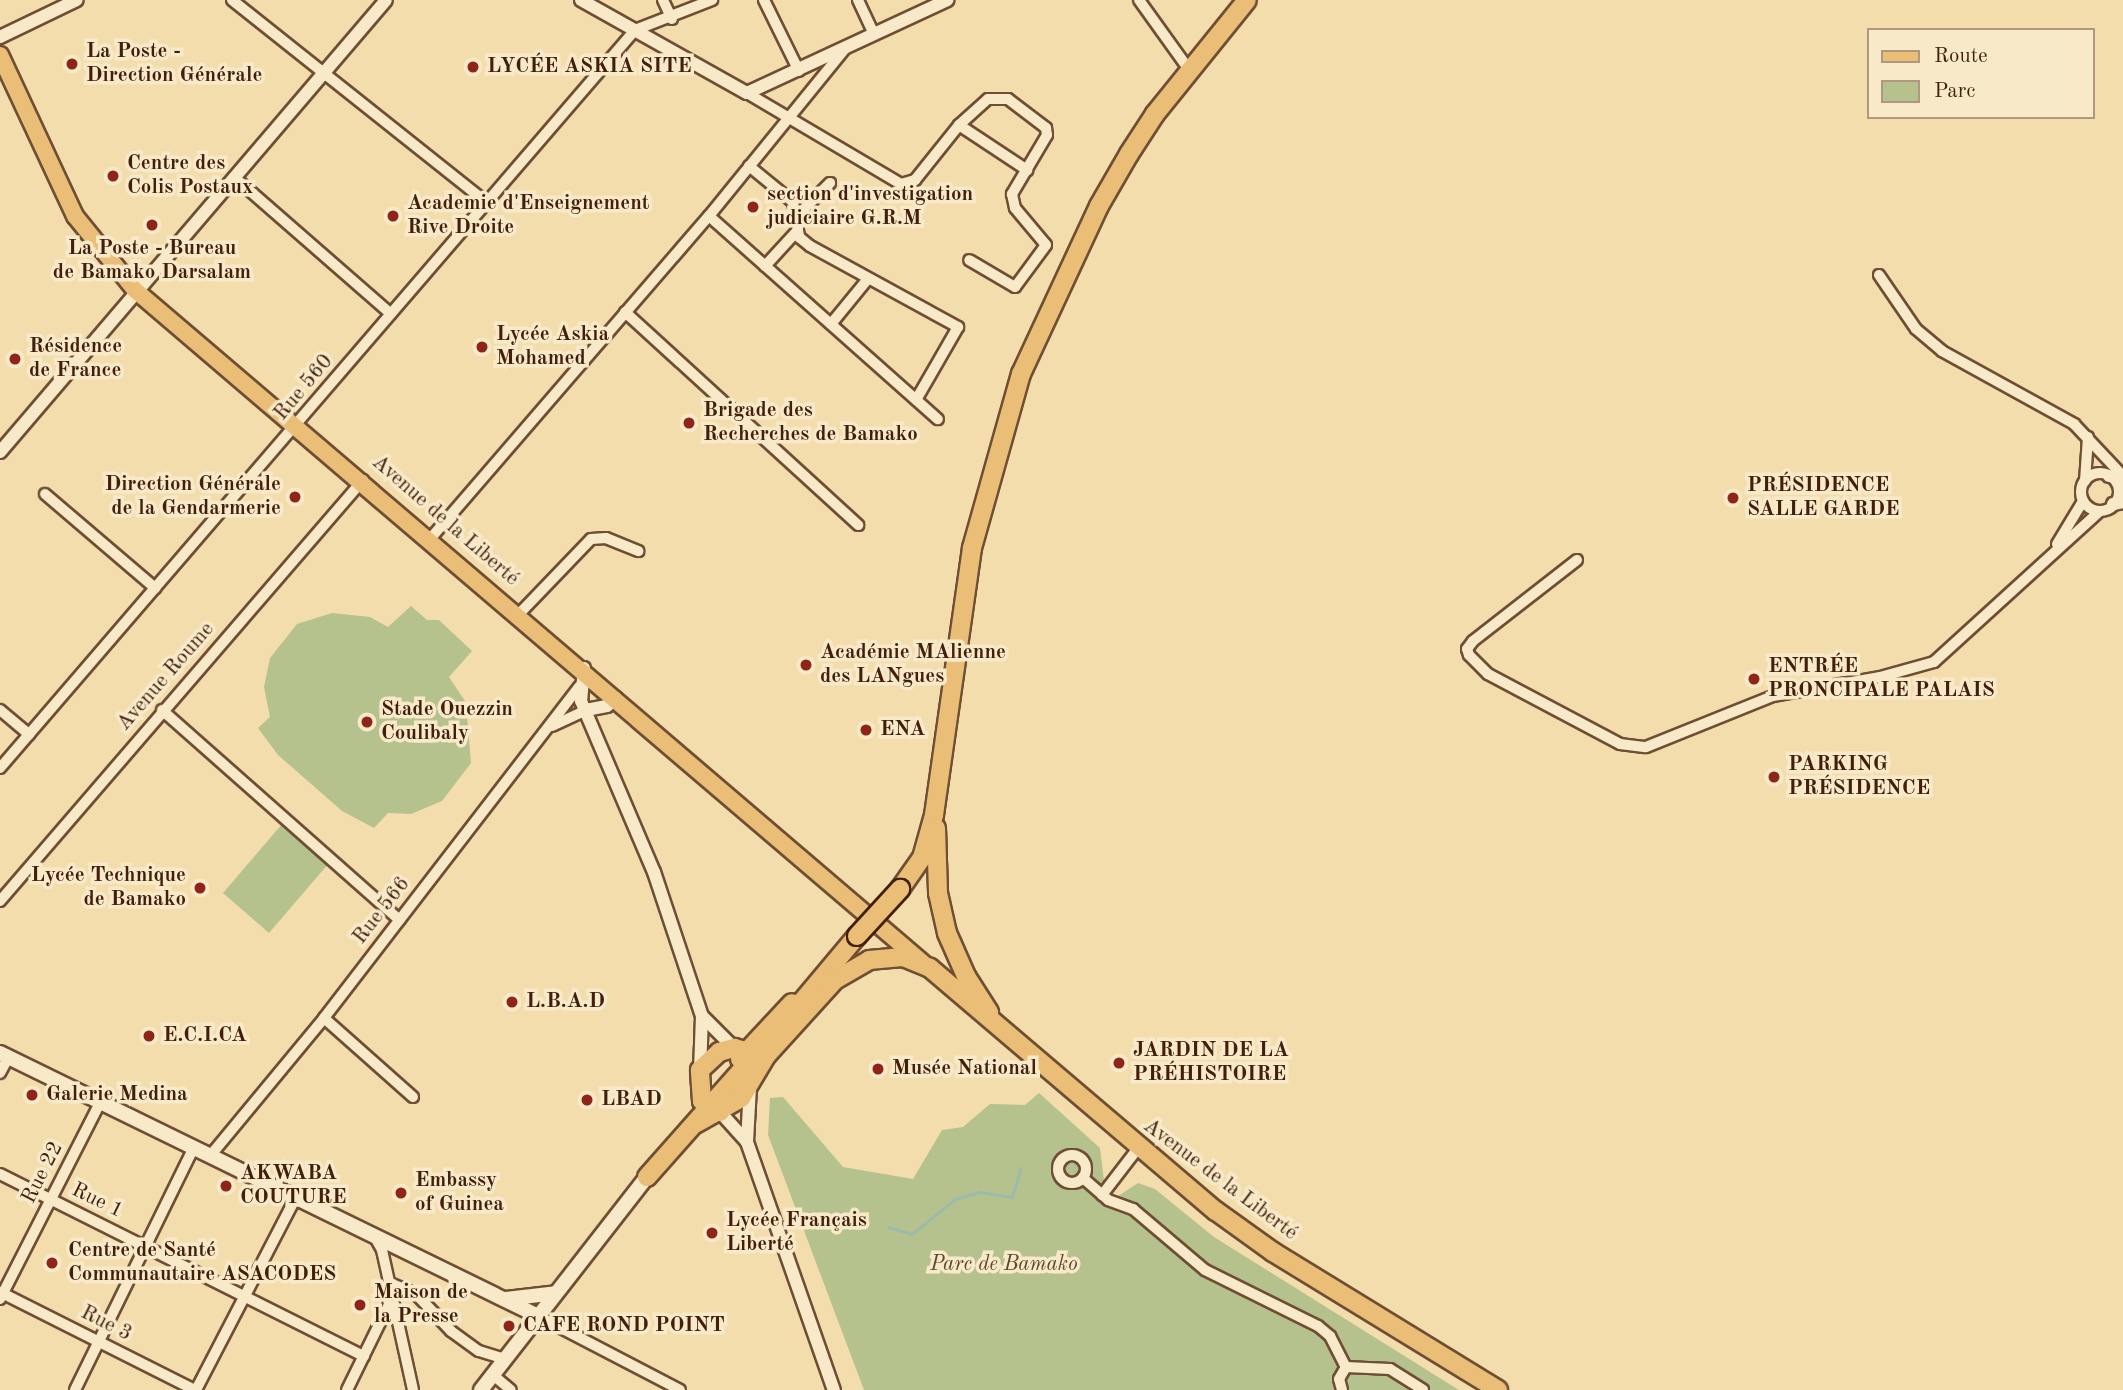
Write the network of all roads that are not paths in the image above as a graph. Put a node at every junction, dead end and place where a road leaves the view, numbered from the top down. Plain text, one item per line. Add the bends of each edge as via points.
1 (77, 0) edge
2 (232, 0) edge
3 (386, 0) edge
4 (581, 0) edge
5 (663, 0) edge
6 (712, 0) edge
7 (764, 0) edge
8 (858, 0) edge
9 (947, 0) edge
10 (1139, 0) edge
11 (1247, 0) edge
12 (672, 19) junction
13 (635, 30) junction
14 (874, 35) junction
15 (0, 37) edge
16 (844, 50) junction
17 (0, 55) edge
18 (799, 71) junction
19 (1190, 71) junction
20 (323, 73) junction
21 (747, 93) junction
22 (788, 117) junction
23 (959, 125) junction
24 (749, 166) junction
25 (1027, 170) junction
26 (234, 177) junction
27 (830, 183) dead end
28 (487, 203) junction
29 (799, 214) junction
30 (709, 216) junction
31 (798, 230) junction
32 (969, 260) dead end
33 (765, 266) junction
34 (1879, 275) dead end
35 (867, 280) junction
36 (135, 290) junction
37 (625, 312) junction
38 (391, 314) junction
39 (831, 324) junction
40 (916, 400) junction
41 (938, 419) dead end
42 (297, 425) junction
43 (2088, 434) junction
44 (2, 445) edge
45 (2118, 477) edge
46 (363, 480) junction
47 (2085, 481) junction
48 (45, 494) dead end
49 (2083, 501) junction
50 (2118, 503) edge
51 (2100, 511) junction
52 (858, 525) dead end
53 (430, 539) junction
54 (2054, 550) junction
55 (639, 551) dead end
56 (1577, 560) dead end
57 (155, 588) junction
58 (519, 614) junction
59 (584, 668) junction
60 (579, 687) junction
61 (616, 698) junction
62 (0, 710) edge
63 (162, 710) junction
64 (586, 710) junction
65 (550, 727) junction
66 (29, 734) junction
67 (0, 768) edge
68 (934, 816) junction
69 (0, 901) edge
70 (399, 920) junction
71 (930, 968) junction
72 (702, 1016) junction
73 (324, 1018) junction
74 (1001, 1029) junction
75 (743, 1053) junction
76 (4, 1056) edge
77 (700, 1070) junction
78 (0, 1073) edge
79 (750, 1083) junction
80 (412, 1097) dead end
81 (101, 1101) junction
82 (707, 1112) junction
83 (747, 1142) junction
84 (194, 1147) junction
85 (1138, 1148) junction
86 (210, 1156) junction
87 (0, 1174) edge
88 (647, 1177) joint
89 (1083, 1178) dead end
90 (1102, 1195) junction
91 (296, 1197) junction
92 (52, 1200) junction
93 (376, 1239) junction
94 (143, 1246) junction
95 (390, 1283) junction
96 (556, 1293) junction
97 (1, 1295) edge
98 (244, 1296) junction
99 (392, 1297) junction
100 (501, 1299) junction
101 (538, 1316) junction
102 (98, 1341) junction
103 (365, 1356) junction
104 (506, 1359) junction
105 (1346, 1367) junction
106 (493, 1375) junction
107 (75, 1390) edge
108 (195, 1390) edge
109 (347, 1390) edge
110 (413, 1390) edge
111 (481, 1390) edge
112 (511, 1390) edge
113 (680, 1390) edge
114 (834, 1390) edge
115 (1342, 1390) edge
116 (1423, 1390) edge
117 (1499, 1390) edge

1 - 15 street
2 - 20 street
3 - 20 street
4 - 13 street
5 - 12 street
6 - 12 street
7 - 18 street
8 - 14 street
9 - 14 street
10 - 19 street
11 - 19 highway
12 - 13 street
13 - 21 street
13 - 28 street, Rue 560
14 - 16 street
16 - 18 street
16 - 22 street
17 - 36 main road, Avenue de la Liberté via 75,216
18 - 21 street
19 - 68 highway via 1155,114 1099,206 1021,374 972,548
20 - 26 street
20 - 28 street
21 - 22 street
22 - 23 street via 901,184 915,180
22 - 24 street
23 - 25 street
23 - 25 street via 988,99 1008,99 1048,131
24 - 29 street via 786,194
24 - 30 street
25 - 32 street via 1012,201 1046,244 1015,287
26 - 36 street
26 - 38 street
27 - 29 street
28 - 38 street, Rue 560
29 - 31 street
30 - 33 street
30 - 37 street
31 - 33 street
31 - 35 street via 810,246
33 - 39 street
34 - 43 street via 1916,329 1942,351
35 - 39 street
35 - 40 street via 958,327
36 - 42 main road, Avenue de la Liberté
36 - 44 street
37 - 52 street
37 - 53 street
38 - 42 street, Rue 560
39 - 40 street
40 - 41 street
42 - 46 main road, Avenue de la Liberté
42 - 57 street, Rue 560
43 - 45 street
43 - 47 street
45 - 47 street via 2093,474
45 - 50 street
46 - 53 main road, Avenue de la Liberté
46 - 63 street, Avenue Roume
47 - 49 street
48 - 57 street
49 - 51 street
49 - 54 street
50 - 51 street
51 - 54 street
53 - 58 main road, Avenue de la Liberté
54 - 56 street via 1934,662 1880,677 1773,696 1646,747 1620,744 1488,674 1469,655 1467,649 1473,641
55 - 58 street via 606,538 591,539
57 - 66 street, Rue 560
58 - 59 main road, Avenue de la Liberté
59 - 60 street
59 - 61 main road, Avenue de la Liberté
60 - 64 street
60 - 65 street, Rue 566
61 - 64 street via 607,706
61 - 71 main road, Avenue de la Liberté
62 - 66 street
63 - 69 street, Avenue Roume
63 - 70 street
64 - 65 street
64 - 72 street via 654,872
65 - 70 street, Rue 566
66 - 67 street, Rue 560
68 - 74 highway via 939,893 947,933 966,976
68 - 75 highway, bridge via 922,858 900,889 803,996
70 - 73 street, Rue 566
71 - 74 highway
71 - 79 highway via 888,955 849,969 766,1056
72 - 75 street
72 - 77 street
73 - 80 street
73 - 86 street, Rue 566
74 - 85 highway, Avenue de la Liberté
75 - 77 highway via 719,1052
75 - 79 street
75 - 82 highway
76 - 78 street
76 - 81 main road
77 - 82 highway
79 - 82 highway via 741,1098
79 - 83 street
81 - 84 main road
81 - 92 street, Rue 22
82 - 83 street
82 - 88 highway
83 - 114 street
84 - 86 main road
84 - 94 street
85 - 90 street
85 - 117 highway, Avenue de la Liberté via 1273,1252
86 - 91 main road
87 - 92 street, Rue 1
88 - 96 main road
89 - 90 street
90 - 105 street via 1133,1209 1221,1279 1318,1326 1331,1336
91 - 93 main road
91 - 98 street
92 - 94 street, Rue 1
92 - 97 street, Rue 22
93 - 95 street
93 - 100 main road
94 - 98 street, Rue 1
94 - 102 street
95 - 99 street
95 - 104 street via 416,1294 451,1331 479,1351
96 - 100 main road
96 - 101 main road
97 - 102 street, Rue 3
98 - 103 street, Rue 1
98 - 108 street
99 - 103 street
99 - 110 street
100 - 101 main road
101 - 104 main road
101 - 113 street
102 - 107 street
102 - 108 street, Rue 3
103 - 109 street
104 - 106 main road
105 - 115 street via 1339,1378
105 - 116 street via 1390,1369
106 - 111 main road
106 - 112 street

